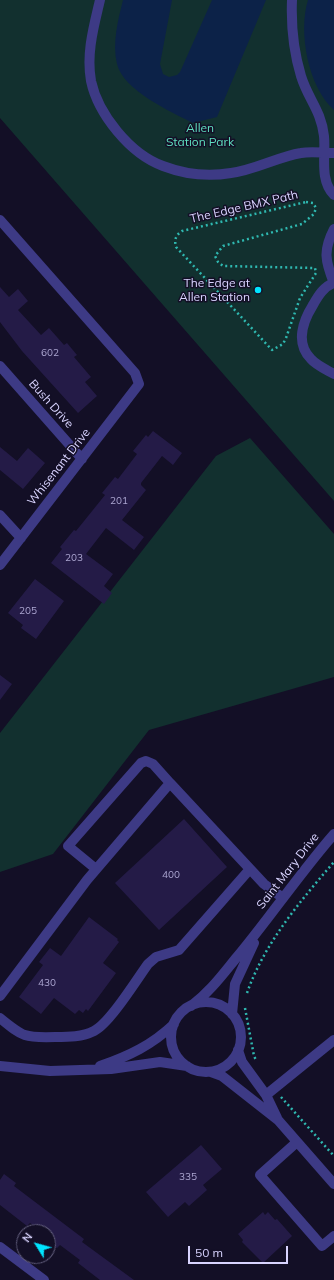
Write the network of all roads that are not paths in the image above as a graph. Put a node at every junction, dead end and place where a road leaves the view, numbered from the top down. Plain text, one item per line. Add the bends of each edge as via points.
1 (100, 0) edge
2 (292, 0) edge
3 (330, 153) edge
4 (334, 195) edge
5 (0, 220) edge
6 (334, 228) edge
7 (334, 283) edge
8 (0, 366) edge
9 (334, 374) edge
10 (82, 459) junction
11 (0, 514) edge
12 (21, 538) junction
13 (0, 565) edge
14 (170, 783) junction
15 (334, 834) edge
16 (96, 869) junction
17 (250, 869) junction
18 (283, 898) junction
19 (263, 925) junction
20 (0, 996) edge
21 (192, 1006) junction
22 (232, 1014) junction
23 (0, 1018) edge
24 (174, 1024) junction
25 (334, 1040) edge
26 (238, 1050) junction
27 (0, 1066) edge
28 (187, 1066) junction
29 (91, 1069) junction
30 (211, 1072) junction
31 (270, 1092) junction
32 (278, 1120) junction
33 (297, 1142) junction
34 (334, 1184) edge
35 (334, 1236) edge
36 (0, 1247) edge
37 (44, 1280) edge

1 - 3 street via 90,40 91,81 97,100 109,120 122,137 141,153 161,165 180,172 200,175 232,173 302,152
2 - 3 street via 296,56 301,77 322,121
3 - 4 street via 325,177 329,190
5 - 10 street, Whisenant Drive via 135,373 139,384
6 - 7 street via 327,244 326,255 326,265
7 - 9 street via 321,292 305,318 302,332 304,347 311,360
8 - 10 street, Bush Drive
10 - 12 street, Whisenant Drive
11 - 12 street
12 - 13 street, Whisenant Drive
14 - 16 street
14 - 16 street via 153,764 146,761 141,763 68,846
14 - 17 street
15 - 18 street, Saint Mary Drive
16 - 20 street
17 - 18 street via 264,884
17 - 23 street via 179,950 156,957 148,964 107,1021 96,1030 78,1036 38,1038 22,1035
18 - 19 street, Saint Mary Drive
19 - 21 street, Saint Mary Drive via 205,996
19 - 22 street, Saint Mary Drive via 235,984
21 - 22 street via 213,1003
21 - 24 street via 184,1010
22 - 26 street via 240,1031 241,1041
24 - 28 street via 171,1033 173,1047 180,1060
24 - 29 street via 140,1050
25 - 31 street
26 - 30 street via 228,1065
26 - 31 street via 246,1069
27 - 29 street via 50,1071
28 - 29 street via 160,1062 111,1069
28 - 30 street via 194,1070
30 - 32 street via 222,1076
31 - 32 street
32 - 33 street
33 - 34 street
33 - 35 street via 260,1175 322,1246
36 - 37 street

